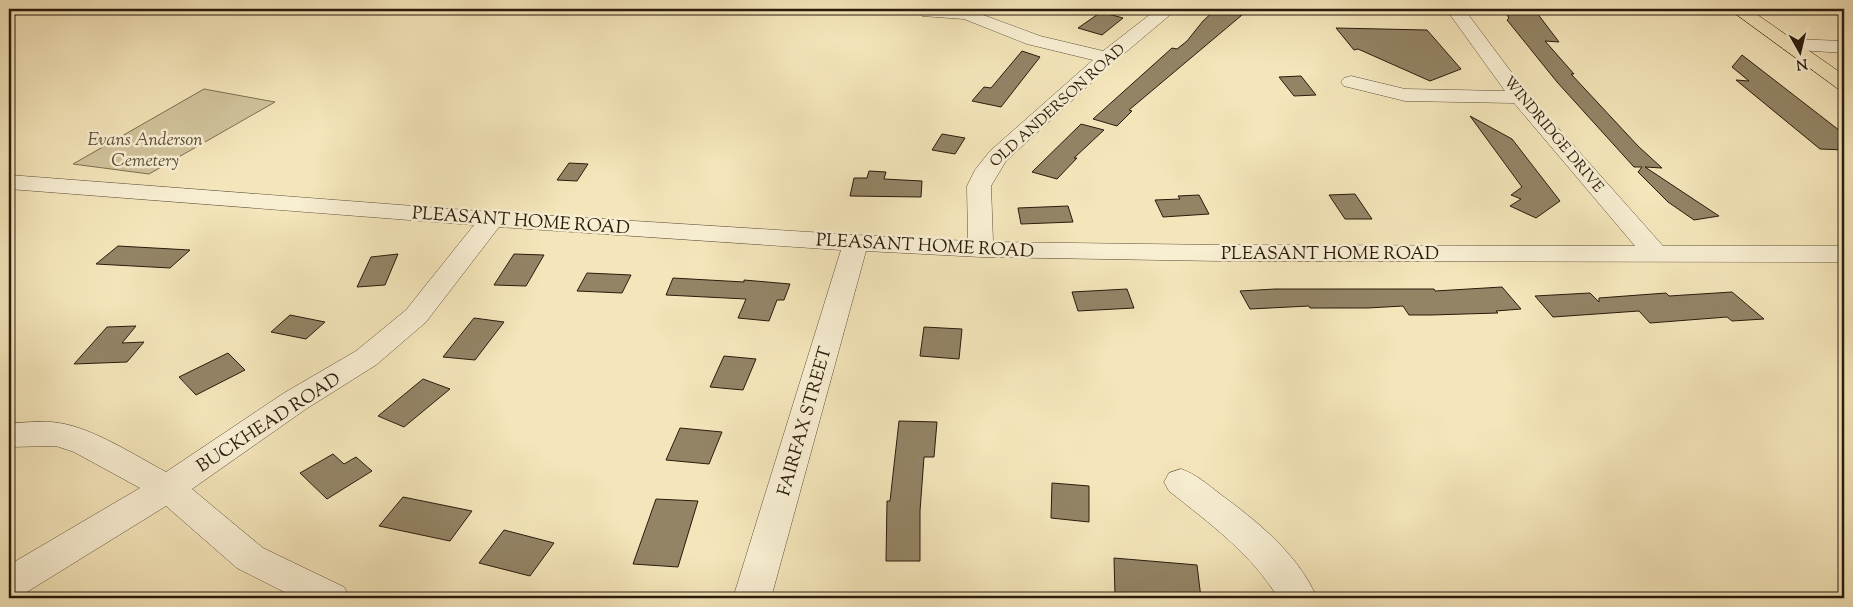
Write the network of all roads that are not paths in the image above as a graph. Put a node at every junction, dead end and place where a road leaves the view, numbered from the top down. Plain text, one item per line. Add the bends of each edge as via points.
1 (20, 9) edge
2 (1168, 9) edge
3 (1455, 9) edge
4 (1738, 9) edge
5 (9, 11) edge
6 (928, 12) dead end
7 (1790, 46) junction
8 (1844, 47) edge
9 (1108, 58) junction
10 (1351, 82) dead end
11 (1844, 84) edge
12 (1520, 97) junction
13 (9, 182) edge
14 (492, 219) junction
15 (856, 243) junction
16 (981, 249) junction
17 (1844, 254) edge
18 (1657, 255) junction
19 (9, 435) edge
20 (1181, 482) dead end
21 (168, 488) junction
22 (9, 584) edge
23 (331, 598) edge
24 (752, 598) edge
25 (1298, 598) edge

1 - 5 main road
2 - 9 street, OLD ANDERSON ROAD
3 - 12 street, WINDRIDGE DRIVE
4 - 7 main road
6 - 9 street via 967,14 1034,40
7 - 8 street
7 - 11 main road
9 - 16 street, OLD ANDERSON ROAD via 986,170 979,186
10 - 12 street via 1405,95
12 - 18 street, WINDRIDGE DRIVE
13 - 14 street, PLEASANT HOME ROAD
14 - 15 street, PLEASANT HOME ROAD
14 - 21 street, BUCKHEAD ROAD via 416,316 366,358 295,401
15 - 16 street, PLEASANT HOME ROAD
15 - 24 street, FAIRFAX STREET
16 - 18 street, PLEASANT HOME ROAD
17 - 18 street, PLEASANT HOME ROAD
19 - 21 street via 58,434 85,444
20 - 25 street via 1254,539 1288,579
21 - 22 street, BUCKHEAD ROAD
21 - 23 street via 250,558

